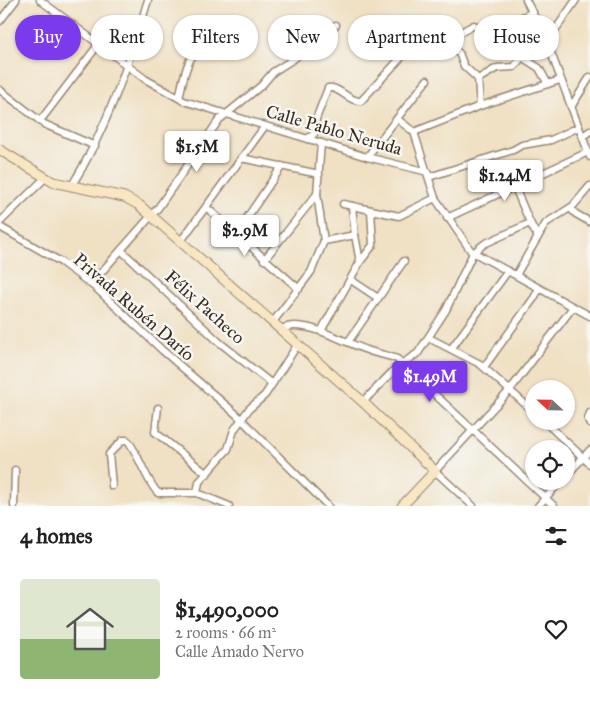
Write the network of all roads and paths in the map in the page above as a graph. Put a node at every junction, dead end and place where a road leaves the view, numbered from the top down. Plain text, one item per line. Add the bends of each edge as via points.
1 (16, 0) edge
2 (40, 0) edge
3 (526, 0) edge
4 (576, 0) edge
5 (146, 1) edge
6 (533, 12) junction
7 (527, 15) edge
8 (534, 15) edge
9 (0, 21) edge
10 (559, 25) edge
11 (91, 40) edge
12 (91, 54) edge
13 (119, 60) edge
14 (192, 60) edge
15 (292, 60) edge
16 (398, 60) edge
17 (461, 60) edge
18 (520, 60) edge
19 (527, 60) edge
20 (553, 60) edge
21 (127, 66) junction
22 (590, 77) edge
23 (478, 78) junction
24 (427, 80) dead end
25 (560, 80) junction
26 (548, 84) junction
27 (0, 90) edge
28 (179, 98) junction
29 (480, 106) junction
30 (570, 107) junction
31 (225, 115) junction
32 (398, 119) junction
33 (40, 121) junction
34 (265, 126) junction
35 (578, 128) junction
36 (590, 131) edge
37 (414, 132) junction
38 (583, 136) junction
39 (307, 138) junction
40 (321, 143) junction
41 (95, 146) junction
42 (0, 150) edge
43 (589, 155) edge
44 (368, 157) junction
45 (241, 158) junction
46 (282, 166) junction
47 (319, 174) junction
48 (428, 174) junction
49 (44, 179) junction
50 (71, 186) junction
51 (514, 186) junction
52 (590, 186) edge
53 (317, 194) junction
54 (435, 198) junction
55 (343, 204) dead end
56 (352, 206) junction
57 (206, 207) junction
58 (570, 208) junction
59 (371, 210) junction
60 (152, 215) junction
61 (447, 218) junction
62 (0, 222) edge
63 (590, 222) edge
64 (530, 223) junction
65 (0, 227) edge
66 (236, 234) junction
67 (355, 235) junction
68 (538, 236) junction
69 (181, 241) junction
70 (324, 242) junction
71 (120, 250) junction
72 (473, 253) junction
73 (264, 260) junction
74 (404, 261) dead end
75 (360, 262) junction
76 (508, 271) junction
77 (516, 275) junction
78 (351, 280) junction
79 (91, 284) junction
80 (299, 289) junction
81 (538, 289) junction
82 (378, 298) junction
83 (572, 307) junction
84 (590, 316) edge
85 (274, 322) junction
86 (282, 329) junction
87 (321, 331) junction
88 (429, 338) junction
89 (348, 342) junction
90 (298, 344) junction
91 (452, 349) junction
92 (402, 364) junction
93 (484, 367) junction
94 (272, 384) junction
95 (510, 390) junction
96 (363, 402) junction
97 (525, 404) edge
98 (158, 408) dead end
99 (590, 413) edge
100 (241, 420) junction
101 (590, 424) edge
102 (473, 429) junction
103 (553, 430) edge
104 (590, 450) edge
105 (583, 458) junction
106 (590, 464) edge
107 (575, 466) edge
108 (15, 470) dead end
109 (435, 471) junction
110 (207, 474) junction
111 (112, 486) dead end
112 (553, 490) edge
113 (197, 493) junction
114 (546, 498) junction
115 (14, 506) edge
116 (229, 506) edge
117 (328, 506) edge
118 (402, 506) edge
119 (473, 506) edge
120 (538, 506) edge
121 (554, 506) edge

1 - 9 street
2 - 11 street, Calle Pablo Neruda
3 - 6 street
4 - 10 street
5 - 21 street
6 - 7 street
6 - 8 street
12 - 33 street
13 - 21 street, Calle Pablo Neruda
14 - 28 street
15 - 31 street via 273,72
16 - 39 street via 361,101 328,88 314,134
17 - 23 street
18 - 23 street via 514,67 497,68
19 - 26 street via 539,68
20 - 25 street
21 - 28 street, Calle Pablo Neruda
21 - 41 street
22 - 30 street
23 - 29 street
24 - 32 street
25 - 26 street
25 - 30 street
26 - 29 street
27 - 33 street
28 - 31 street, Calle Pablo Neruda
29 - 37 street
30 - 35 street
31 - 34 street, Calle Pablo Neruda
31 - 60 street
32 - 37 street
32 - 44 street
33 - 41 street via 61,134
34 - 39 street, Calle Pablo Neruda
34 - 45 street
35 - 38 street
35 - 48 street via 551,140 522,145
36 - 38 street
37 - 48 street
38 - 43 street
39 - 40 street, Calle Pablo Neruda
40 - 44 street, Calle Pablo Neruda
40 - 47 street
41 - 50 street
42 - 49 street
43 - 51 street
44 - 48 street, Calle Pablo Neruda
45 - 46 street
45 - 57 street
46 - 47 street
46 - 66 street
47 - 53 street
48 - 54 street
49 - 50 street
49 - 62 street
50 - 60 street via 124,197
51 - 61 street
51 - 64 street
52 - 58 street
53 - 70 street
53 - 73 street
54 - 59 street via 404,216
54 - 61 street
55 - 56 street
56 - 59 street
56 - 67 street
57 - 66 street
57 - 69 street
58 - 63 street
58 - 68 street via 546,223
59 - 75 street via 374,245
60 - 69 street
60 - 71 street
61 - 72 street
64 - 68 street
64 - 72 street via 484,244
65 - 79 street, Privada Rubén Darío via 61,262
66 - 73 street
67 - 70 street
67 - 75 street
68 - 77 street
69 - 85 street
70 - 80 street
71 - 79 street
71 - 94 street, Félix Pacheco via 219,342
72 - 76 street
72 - 88 street
73 - 80 street
74 - 82 street
75 - 78 street
76 - 77 street
76 - 91 street
77 - 81 street
78 - 82 street
78 - 87 street
79 - 100 street, Privada Rubén Darío
80 - 85 street
81 - 83 street
81 - 93 street
82 - 89 street
83 - 84 street
83 - 95 street
85 - 86 street
86 - 87 street via 293,325
86 - 90 street
87 - 89 street
88 - 91 street
88 - 92 street via 416,356
89 - 92 street via 395,358
90 - 94 street
90 - 96 street
91 - 93 street
92 - 96 street
92 - 102 street
93 - 95 street
94 - 100 street
95 - 97 street
95 - 102 street
96 - 109 street
98 - 110 street via 156,432
99 - 101 street
100 - 110 street via 228,449
100 - 117 street, Privada Rubén Darío
102 - 109 street
102 - 114 street
103 - 105 street
104 - 105 street
105 - 106 street
105 - 107 street
108 - 115 street
109 - 118 street
109 - 119 street
110 - 113 street via 198,485
111 - 113 street via 109,454 125,440 130,442 157,492
112 - 114 street
113 - 116 street
114 - 120 street
114 - 121 street

